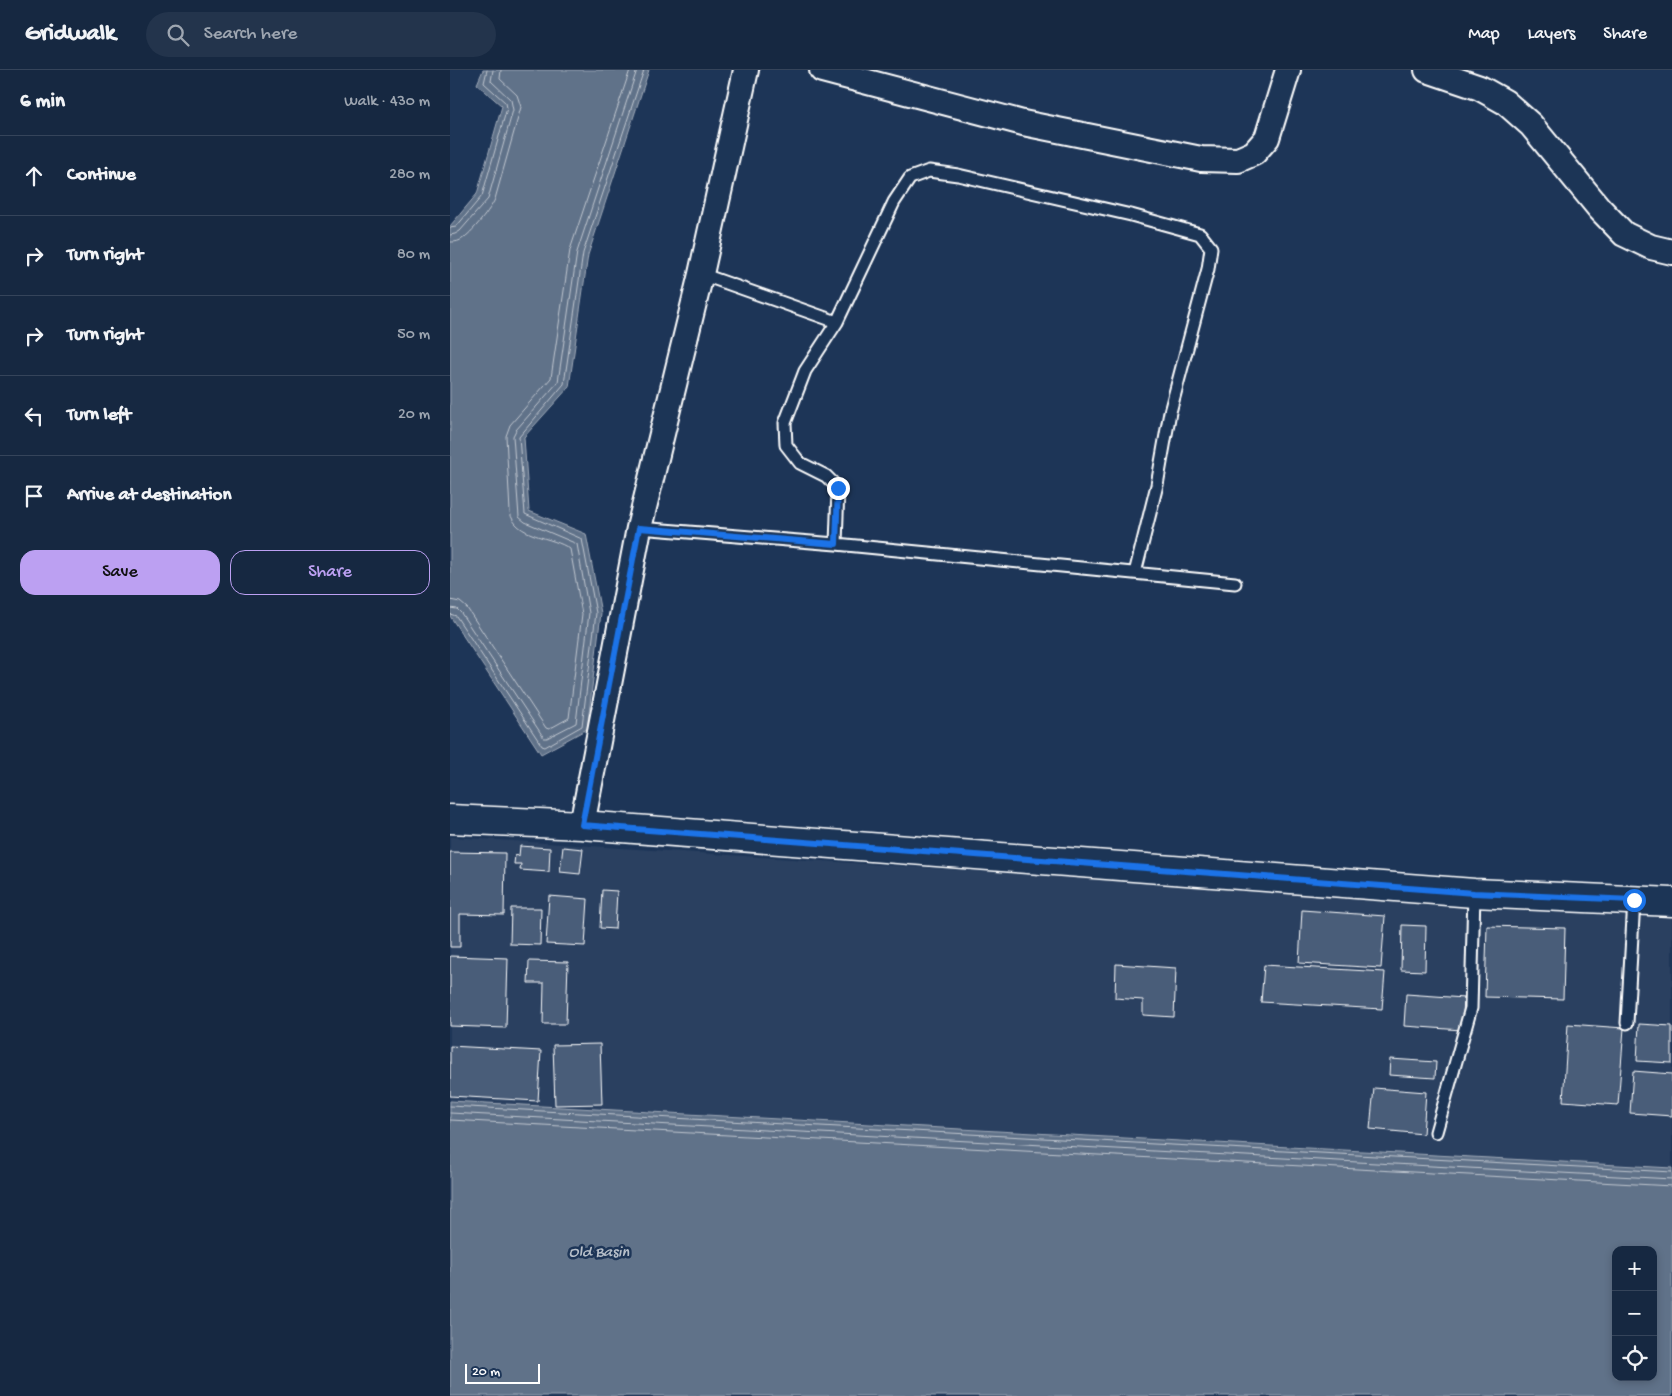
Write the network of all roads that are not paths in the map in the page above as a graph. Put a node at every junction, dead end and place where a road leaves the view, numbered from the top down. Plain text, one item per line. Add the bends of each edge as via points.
1 (746, 70) edge
2 (822, 70) edge
3 (1288, 70) edge
4 (1427, 70) edge
5 (1672, 252) edge
6 (701, 274) junction
7 (837, 322) junction
8 (639, 528) junction
9 (836, 544) junction
10 (1135, 573) junction
11 (1235, 583) dead end
12 (450, 820) edge
13 (582, 825) junction
14 (1474, 893) junction
15 (1634, 900) junction
16 (1672, 902) edge
17 (1627, 1023) dead end
18 (1436, 1132) dead end

1 - 6 street
2 - 3 street via 1023,123 1201,160 1238,160 1254,153 1267,138
4 - 5 street via 1480,88 1505,102 1531,124 1598,208 1624,234 1651,247
6 - 7 lane
6 - 8 street
7 - 9 lane via 805,370 785,423 786,445 800,463 826,476 838,488
7 - 10 lane via 894,202 910,178 929,171 1131,215 1200,234 1211,248 1208,269 1170,412 1157,485
8 - 9 lane
8 - 13 street
9 - 10 lane
10 - 11 lane
12 - 13 street
13 - 14 street
14 - 15 street
14 - 18 lane via 1471,1008
15 - 16 street
15 - 17 lane

